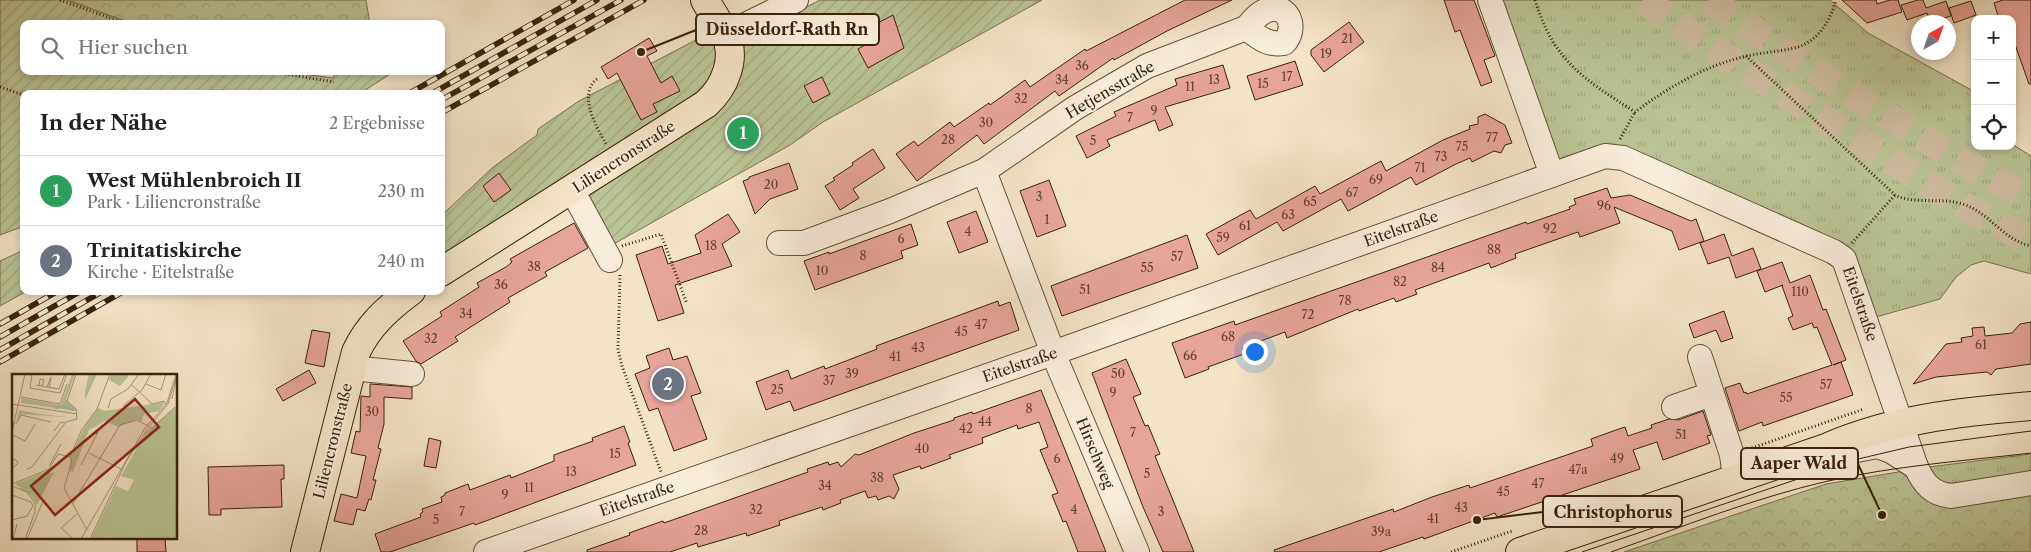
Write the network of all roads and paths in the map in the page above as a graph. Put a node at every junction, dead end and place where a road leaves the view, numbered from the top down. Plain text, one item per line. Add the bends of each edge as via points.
1 (60, 0) edge
2 (796, 0) edge
3 (1490, 0) edge
4 (1535, 0) edge
5 (1836, 0) edge
6 (707, 5) edge
7 (116, 20) edge
8 (1246, 28) dead end
9 (726, 35) junction
10 (1746, 56) junction
11 (292, 75) edge
12 (597, 79) dead end
13 (334, 82) dead end
14 (0, 87) edge
15 (20, 94) edge
16 (1635, 112) junction
17 (1613, 156) junction
18 (616, 162) junction
19 (984, 171) junction
20 (1552, 175) junction
21 (572, 190) junction
22 (1895, 195) junction
23 (779, 243) dead end
24 (2031, 246) edge
25 (1840, 256) junction
26 (612, 262) junction
27 (445, 269) edge
28 (406, 295) edge
29 (687, 304) dead end
30 (1053, 354) junction
31 (1700, 357) dead end
32 (351, 368) junction
33 (412, 374) dead end
34 (2031, 406) edge
35 (1674, 407) dead end
36 (1901, 423) junction
37 (1826, 448) junction
38 (1916, 467) junction
39 (1735, 478) junction
40 (2031, 483) edge
41 (667, 488) junction
42 (305, 552) edge
43 (486, 552) edge
44 (1137, 552) edge
45 (1520, 552) edge

1 - 7 path
2 - 9 street
3 - 20 street
4 - 16 path via 1549,36 1565,60 1594,85
5 - 10 path via 1829,20 1803,45
6 - 9 main road, Liliencronstraße
8 - 19 street, Hetjensstraße via 1147,66 1075,108
9 - 18 main road, Liliencronstraße via 728,69 713,98
10 - 16 path via 1681,81
10 - 22 path
11 - 13 path
12 - 18 path via 592,83 588,98 594,120
14 - 15 path
16 - 17 path
17 - 20 street, Eitelstraße
17 - 25 street, Eitelstraße
18 - 21 main road, Liliencronstraße
19 - 23 street, Hetjensstraße via 804,243
19 - 30 street
20 - 30 street, Eitelstraße
21 - 26 street
21 - 27 main road, Liliencronstraße
22 - 24 path via 1964,204 1986,217 2008,237
22 - 25 path
25 - 36 street, Eitelstraße via 1848,266
26 - 29 path via 661,234
26 - 41 path via 618,350
28 - 32 main road, Liliencronstraße via 370,328 362,339
30 - 41 street, Eitelstraße
30 - 44 street, Hirschweg
31 - 39 street via 1732,456
32 - 33 street
32 - 42 main road, Liliencronstraße
34 - 36 main road via 1943,414
35 - 39 street via 1697,389 1721,460
36 - 37 main road
36 - 38 street, Eitelstraße
37 - 38 street via 1848,450 1877,446
37 - 39 main road
38 - 40 street via 1928,487 1942,495
39 - 45 main road
41 - 43 street, Eitelstraße

